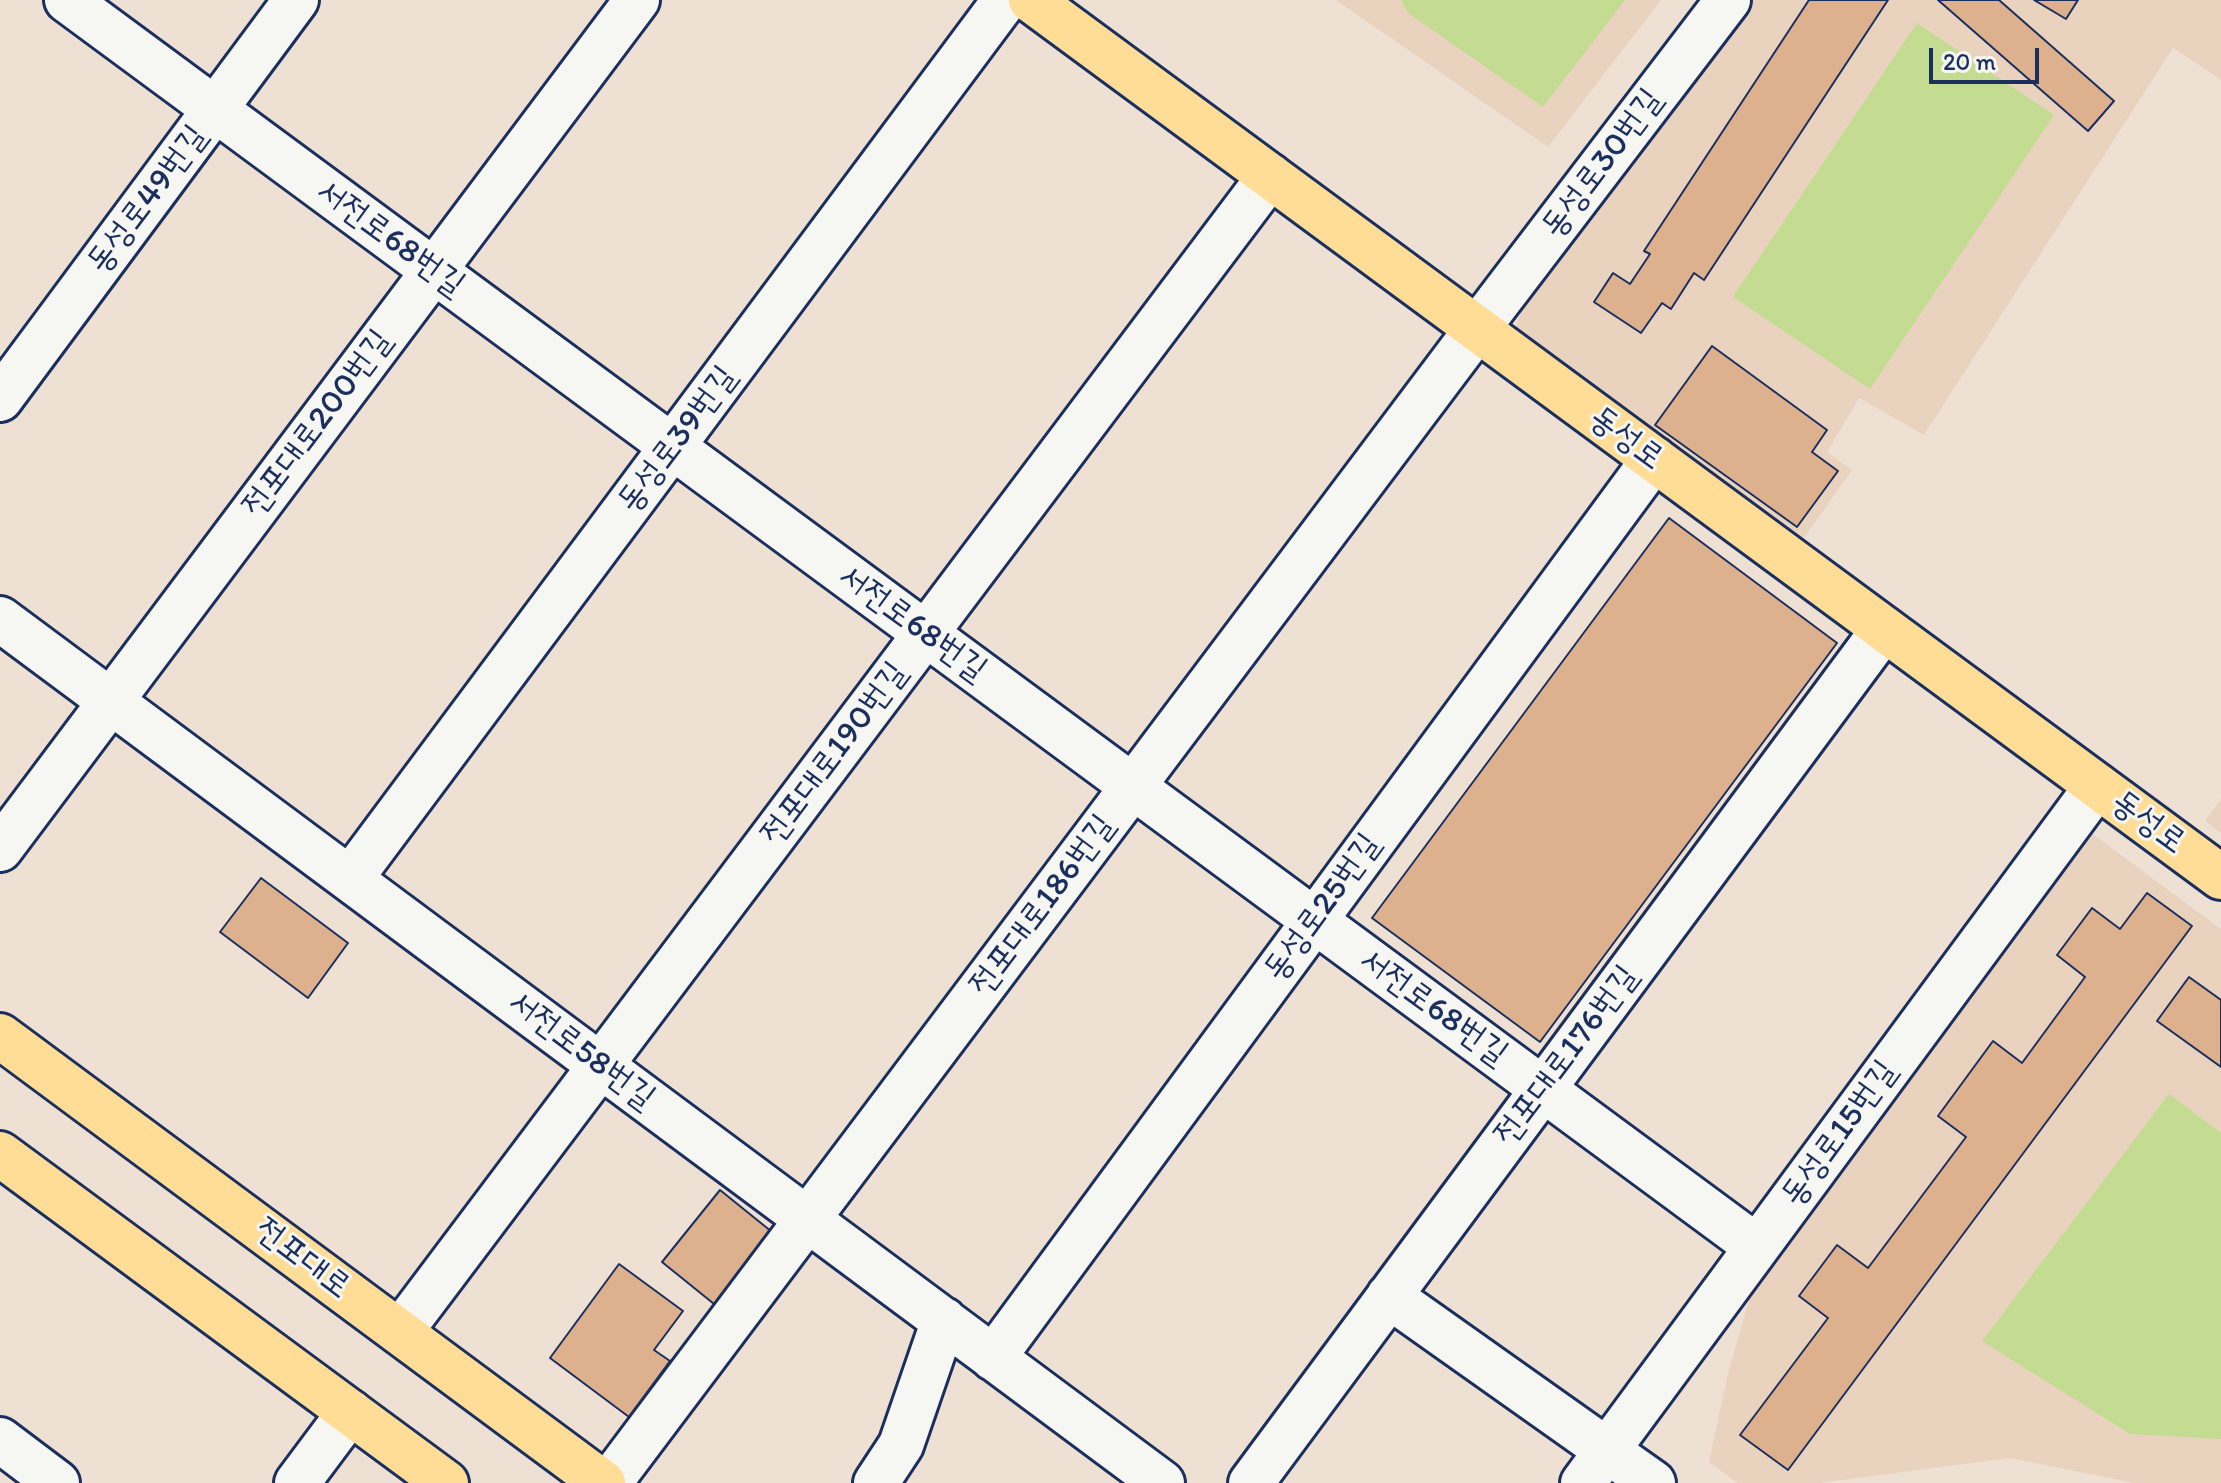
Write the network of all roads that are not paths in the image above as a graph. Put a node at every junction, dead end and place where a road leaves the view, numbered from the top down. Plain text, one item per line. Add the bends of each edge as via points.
1 (67, 0) edge
2 (296, 0) edge
3 (637, 0) edge
4 (1005, 0) edge
5 (1031, 0) edge
6 (1728, 0) edge
7 (215, 110) junction
8 (1270, 176) junction
9 (433, 271) junction
10 (1477, 329) junction
11 (0, 399) edge
12 (672, 447) junction
13 (1654, 459) junction
14 (0, 619) edge
15 (1884, 629) junction
16 (926, 634) junction
17 (110, 702) junction
18 (1133, 786) junction
19 (2097, 786) junction
20 (0, 849) edge
21 (2221, 877) edge
22 (350, 879) junction
23 (1314, 920) junction
24 (0, 1036) edge
25 (601, 1066) junction
26 (1543, 1089) junction
27 (0, 1154) edge
28 (808, 1220) junction
29 (1757, 1247) junction
30 (1389, 1296) junction
31 (944, 1320) junction
32 (400, 1332) junction
33 (993, 1358) junction
34 (350, 1412) junction
35 (0, 1440) edge
36 (1596, 1467) edge
37 (57, 1483) edge
38 (297, 1483) edge
39 (446, 1483) edge
40 (603, 1483) edge
41 (609, 1483) edge
42 (876, 1483) edge
43 (1162, 1483) edge
44 (1251, 1483) edge
45 (1653, 1483) edge

1 - 7 street, 서전로68번길
2 - 7 street, 동성로49번길
3 - 9 street, 전포대로200번길
4 - 12 street, 동성로39번길
5 - 8 main road, 동성로
6 - 10 street, 동성로30번길
7 - 9 street, 서전로68번길
7 - 11 street, 동성로49번길
8 - 10 main road, 동성로
8 - 16 street, 전포대로190번길
9 - 12 street, 서전로68번길
9 - 17 street, 전포대로200번길
10 - 13 main road, 동성로
10 - 18 street, 전포대로186번길
12 - 16 street, 서전로68번길
12 - 22 street, 동성로39번길
13 - 15 main road, 동성로
13 - 23 street, 동성로25번길
14 - 17 street, 서전로58번길
15 - 19 main road, 동성로
15 - 26 street, 전포대로176번길
16 - 18 street, 서전로68번길
16 - 25 street, 전포대로190번길
17 - 20 street, 전포대로200번길
17 - 22 street, 서전로58번길
18 - 23 street, 서전로68번길
18 - 28 street, 전포대로186번길
19 - 21 main road, 동성로
19 - 29 street, 동성로15번길
22 - 25 street, 서전로58번길
23 - 26 street, 서전로68번길
23 - 33 street, 동성로25번길
24 - 32 main road, 전포대로
25 - 28 street, 서전로58번길
25 - 32 street, 전포대로190번길
26 - 29 street, 서전로68번길
26 - 30 street, 전포대로176번길
27 - 34 main road
28 - 31 street, 서전로58번길
28 - 41 street, 전포대로186번길
29 - 36 street, 동성로15번길
30 - 36 street
30 - 44 street, 전포대로176번길
31 - 33 street, 서전로58번길
31 - 42 street via 901,1445
32 - 40 main road, 전포대로
33 - 43 street, 서전로58번길
34 - 38 street
34 - 39 main road
35 - 37 street
36 - 45 street

